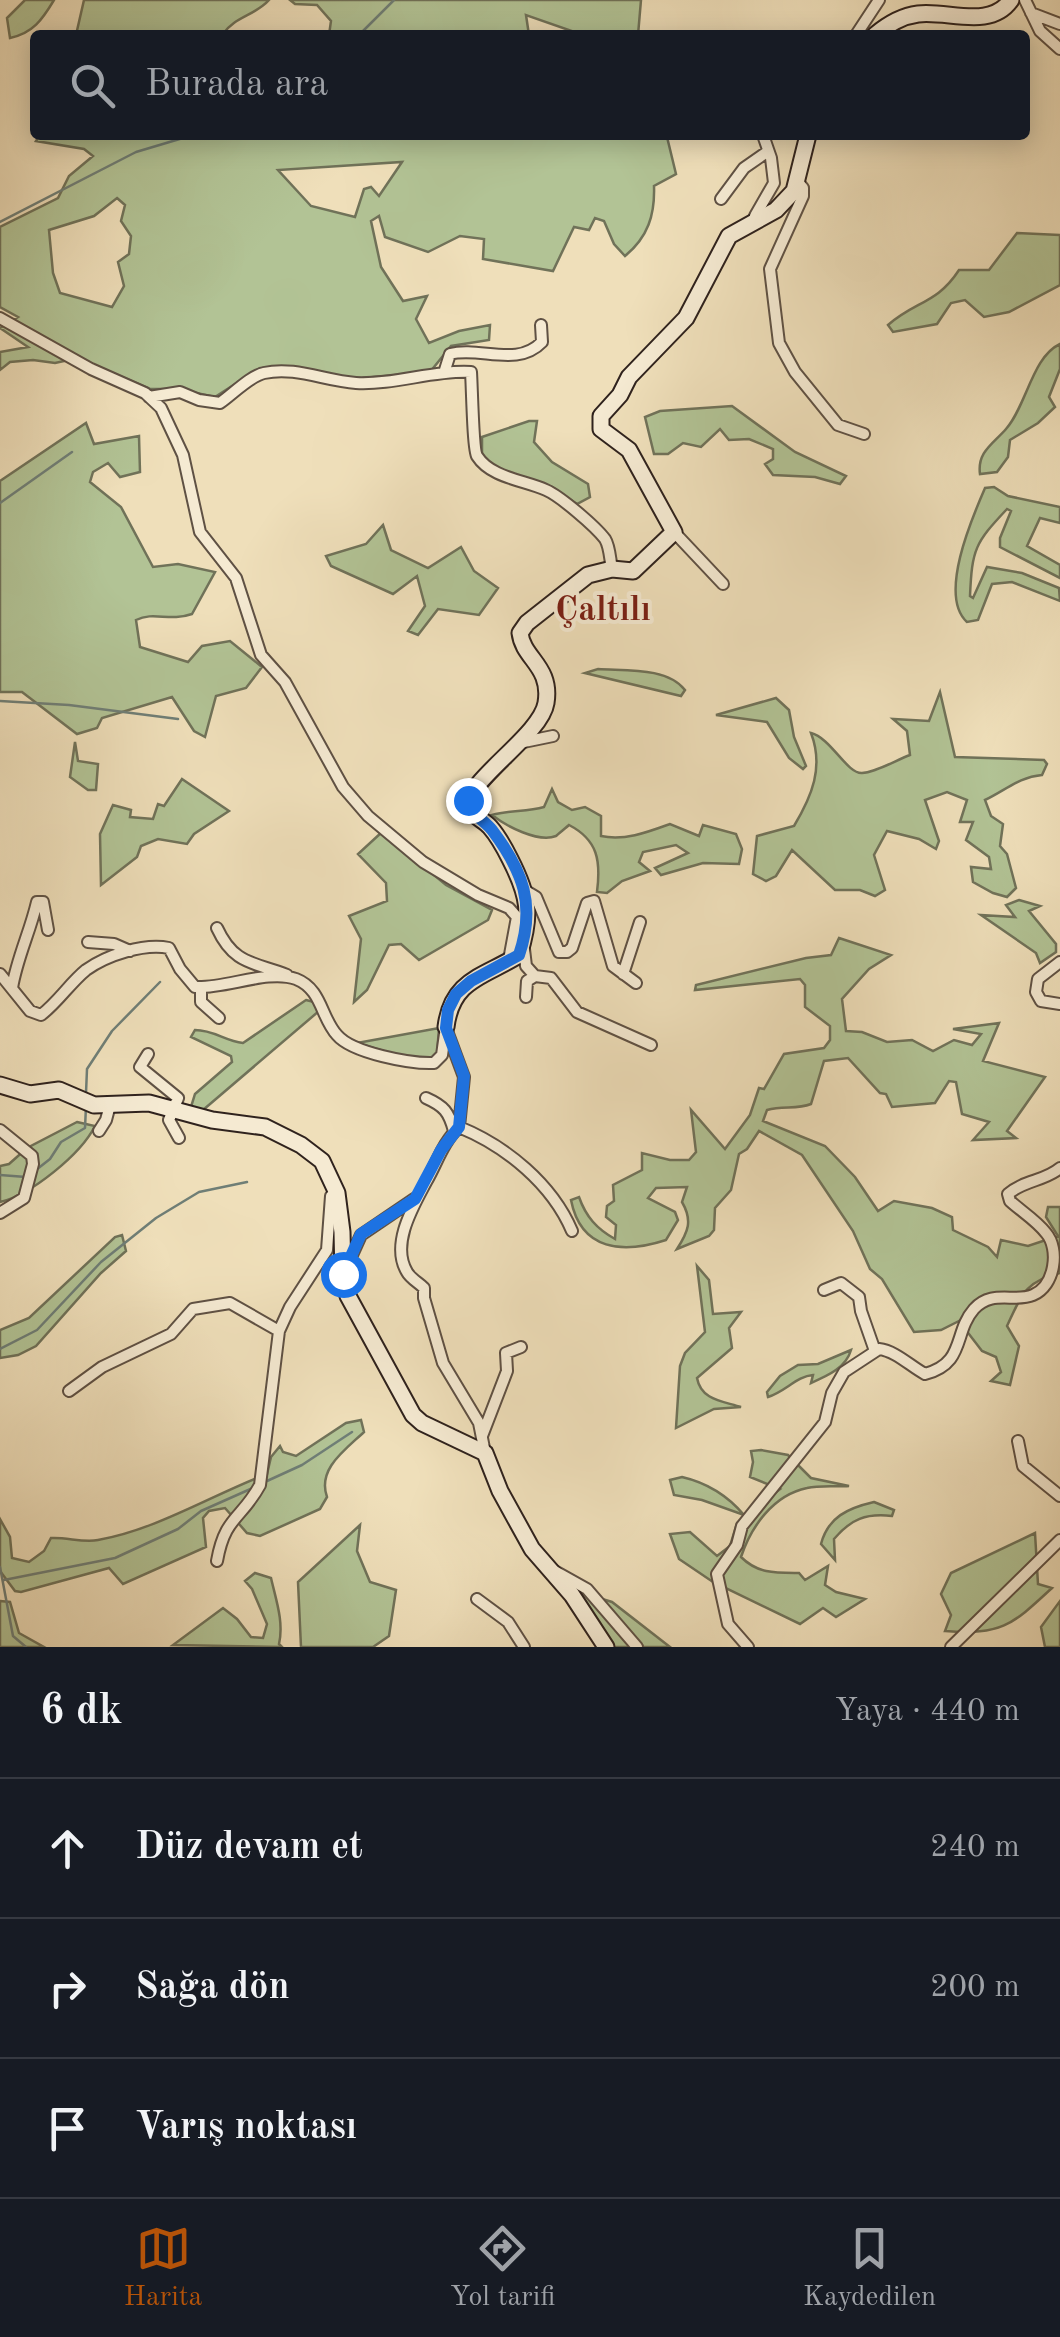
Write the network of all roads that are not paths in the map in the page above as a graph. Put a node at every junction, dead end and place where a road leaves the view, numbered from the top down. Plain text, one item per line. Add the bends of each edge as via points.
1 (879, 0) edge
2 (1011, 0) edge
3 (1025, 0) edge
4 (1030, 13) junction
5 (1060, 24) edge
6 (859, 30) edge
7 (882, 30) edge
8 (1060, 49) edge
9 (764, 140) edge
10 (807, 140) edge
11 (767, 152) junction
12 (798, 182) junction
13 (720, 199) dead end
14 (758, 222) junction
15 (0, 318) edge
16 (541, 325) dead end
17 (444, 373) junction
18 (149, 397) junction
19 (864, 434) dead end
20 (674, 532) junction
21 (612, 569) junction
22 (723, 584) dead end
23 (553, 736) dead end
24 (518, 743) junction
25 (526, 891) junction
26 (640, 922) dead end
27 (217, 928) dead end
28 (48, 930) dead end
29 (88, 942) dead end
30 (523, 944) junction
31 (131, 952) junction
32 (508, 962) junction
33 (1060, 962) edge
34 (0, 974) edge
35 (623, 974) junction
36 (534, 976) junction
37 (293, 978) junction
38 (636, 983) dead end
39 (200, 987) junction
40 (12, 988) junction
41 (526, 997) dead end
42 (1060, 1004) edge
43 (219, 1018) dead end
44 (446, 1028) junction
45 (651, 1045) dead end
46 (148, 1054) dead end
47 (0, 1086) edge
48 (426, 1098) dead end
49 (110, 1105) junction
50 (175, 1110) junction
51 (457, 1129) junction
52 (0, 1130) edge
53 (99, 1131) dead end
54 (178, 1138) dead end
55 (1060, 1168) edge
56 (331, 1180) junction
57 (415, 1199) junction
58 (0, 1213) edge
59 (572, 1230) dead end
60 (343, 1276) junction
61 (824, 1290) dead end
62 (278, 1331) junction
63 (521, 1348) dead end
64 (875, 1350) junction
65 (69, 1391) dead end
66 (1018, 1441) dead end
67 (483, 1445) junction
68 (1060, 1496) edge
69 (1060, 1540) edge
70 (217, 1562) dead end
71 (548, 1567) junction
72 (477, 1599) dead end
73 (524, 1647) edge
74 (606, 1647) edge
75 (637, 1647) edge
76 (748, 1647) edge
77 (951, 1647) edge

1 - 6 street
2 - 7 street via 989,16 916,14
3 - 4 street
4 - 5 street
4 - 8 street
9 - 11 street
10 - 12 street
11 - 13 street
11 - 14 street via 774,183 755,216
12 - 14 street
12 - 19 street via 803,196 770,269 779,343 838,425
14 - 20 street via 729,236 685,326 629,377 600,422 630,450
15 - 18 street
16 - 17 street via 542,342 535,349 509,356 450,354
17 - 18 street via 356,383 261,373 220,403 180,392
17 - 21 street via 471,372 479,460 562,500 606,540
18 - 32 street via 174,431 200,532 236,578 261,655 285,682 342,788 423,862 509,908 517,928
20 - 21 street via 633,571
20 - 22 street
21 - 24 street via 588,575 520,634 547,692 536,726
23 - 24 street
24 - 25 street via 468,804 498,838
25 - 30 street
25 - 35 street via 536,897 559,952 572,948 587,903 594,901 613,966
26 - 35 street
27 - 37 street via 225,946 248,964
28 - 40 street via 47,908 38,902
29 - 31 street
30 - 32 street
30 - 36 street
31 - 39 street via 170,948 188,981
31 - 40 street via 86,970 41,1015
32 - 44 street via 456,994
33 - 42 street via 1038,979 1036,992 1040,1000
34 - 40 street
35 - 38 street
36 - 41 street
36 - 45 street via 551,978 576,1012
37 - 39 street
37 - 44 street via 319,999 335,1034 371,1052 434,1063
39 - 43 street via 201,1002
44 - 51 street via 464,1076
46 - 50 street via 140,1067 178,1098
47 - 49 street via 30,1094 59,1090
48 - 51 street via 443,1106
49 - 50 street
49 - 53 street
50 - 54 street via 168,1120
50 - 56 street via 265,1127 322,1161
51 - 57 street
51 - 59 street via 482,1136 525,1169 562,1208
52 - 58 street via 33,1164 24,1198
55 - 64 street via 1008,1194 1048,1234 1053,1268 1046,1286 1032,1296 982,1302 942,1370 925,1374 891,1351
56 - 60 street
56 - 62 street via 326,1250
57 - 60 street via 361,1234
57 - 67 street via 402,1259 407,1274 424,1288 443,1363 479,1423
60 - 67 street via 413,1415
61 - 64 street via 841,1284 860,1297
62 - 65 street via 230,1303 192,1309 170,1334
62 - 70 street via 260,1486 222,1534
63 - 67 street via 506,1353 507,1371
64 - 76 street via 844,1372 825,1422 756,1504 717,1574 728,1624
66 - 68 street via 1022,1466
67 - 71 street via 500,1491
69 - 77 street
71 - 74 street
71 - 75 street via 587,1588
72 - 73 street via 508,1622

